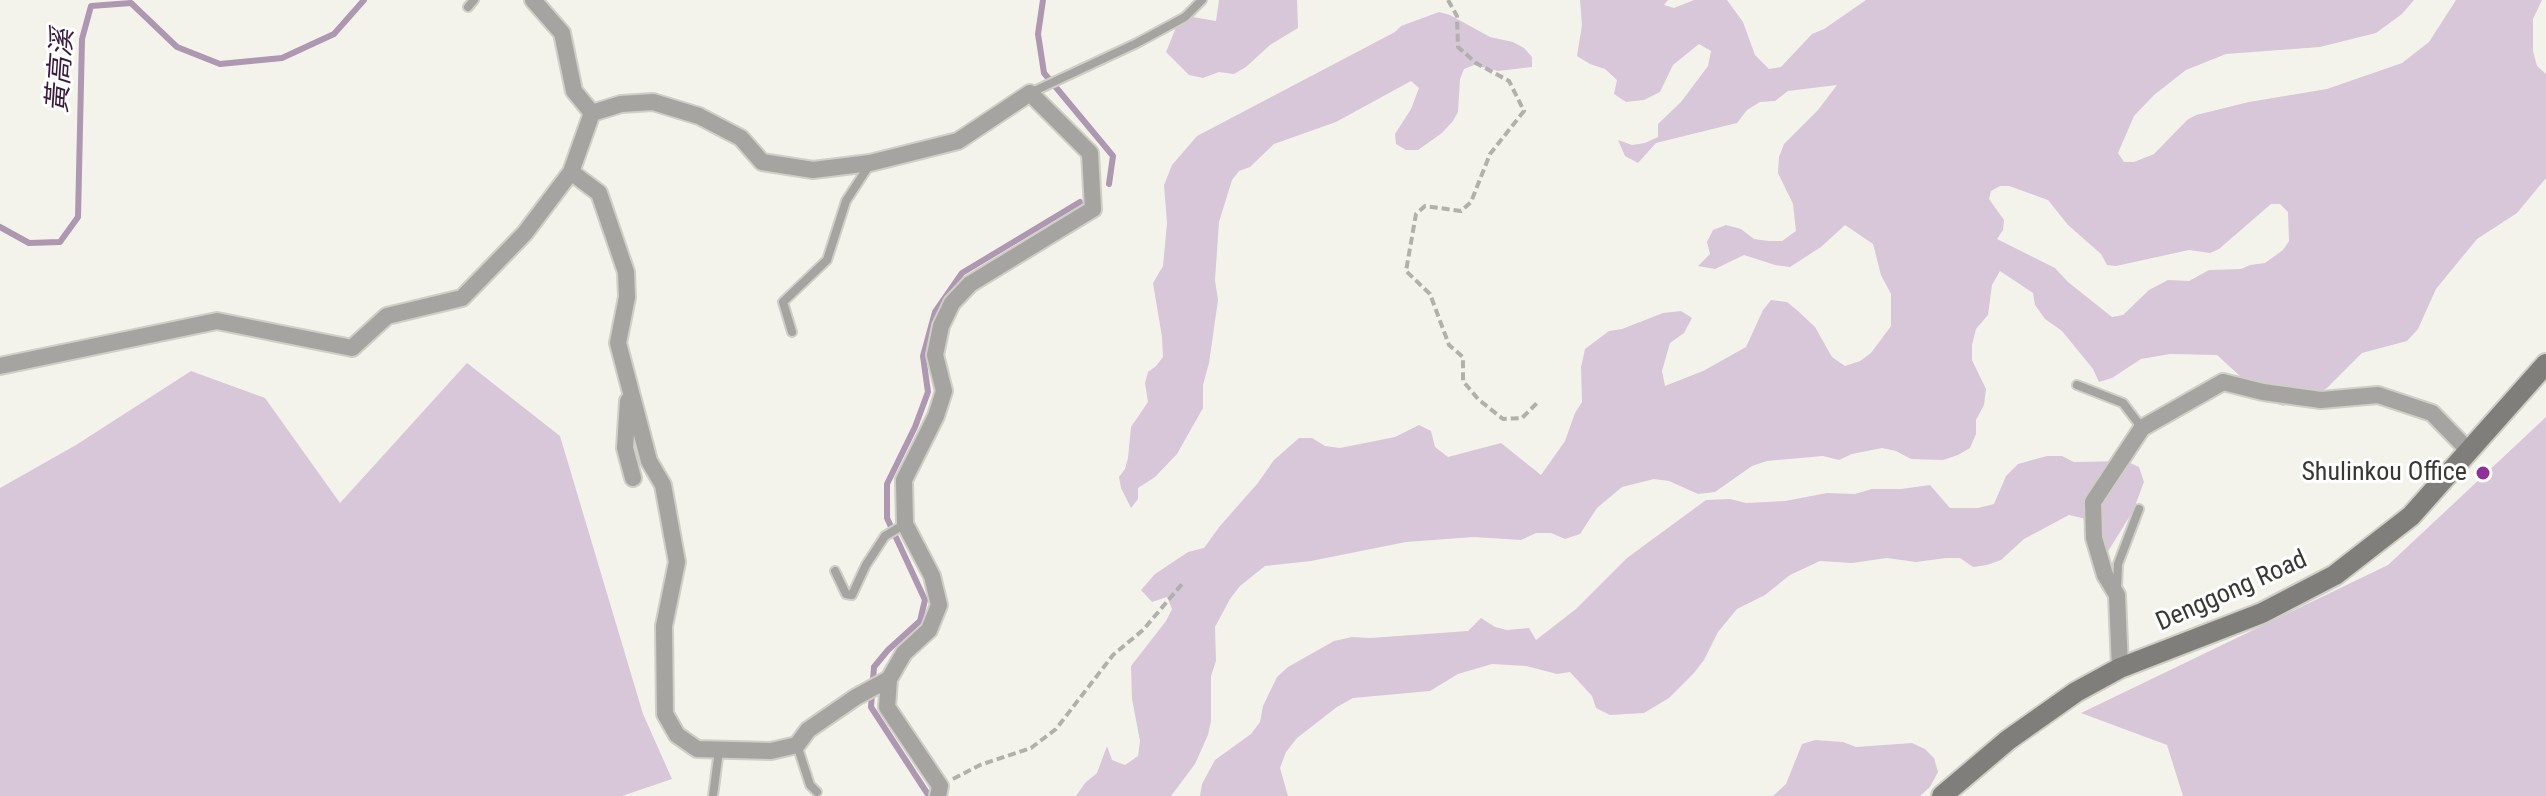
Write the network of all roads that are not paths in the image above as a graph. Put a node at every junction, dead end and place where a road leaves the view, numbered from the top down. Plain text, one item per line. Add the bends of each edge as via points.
1 (533, 0) edge
2 (1202, 0) edge
3 (1030, 93) junction
4 (592, 113) junction
5 (870, 163) junction
6 (571, 172) junction
7 (792, 332) dead end
8 (2546, 364) edge
9 (0, 366) edge
10 (629, 385) junction
11 (2077, 385) dead end
12 (2142, 428) junction
13 (2470, 452) junction
14 (633, 478) dead end
15 (2139, 509) dead end
16 (905, 524) junction
17 (835, 571) dead end
18 (2117, 595) junction
19 (2120, 668) junction
20 (889, 679) junction
21 (797, 745) junction
22 (719, 750) junction
23 (939, 791) edge
24 (817, 792) dead end
25 (713, 796) edge
26 (1942, 796) edge

1 - 4 street via 562,33 574,91
2 - 3 lane via 1185,17
3 - 5 street via 958,141
3 - 16 street via 1090,153 1093,209 970,284 952,303 935,355 944,391 904,480
4 - 5 street via 653,102 699,116 741,138 762,162 813,170
4 - 6 street
5 - 7 lane via 846,201 827,260 783,302
6 - 9 street via 525,233 462,298 387,316 352,348 217,321
6 - 10 street via 599,193 626,272 618,343
8 - 13 street, Denggong Road
10 - 14 street via 625,448
10 - 22 street via 649,461 663,485 677,562 664,626 665,714 677,735 697,749
11 - 12 lane via 2123,403
12 - 13 street via 2223,382 2321,400 2378,395 2432,413
12 - 18 street via 2093,502 2094,538
13 - 19 street, Denggong Road via 2411,516 2335,575 2262,613
15 - 18 lane via 2118,564
16 - 17 lane via 885,536 852,595 846,594
16 - 20 street via 932,576 939,605 929,630 904,653
18 - 19 street
19 - 26 street, Denggong Road via 2008,740
20 - 21 street via 808,730
20 - 23 street via 887,707
21 - 22 street via 771,751
21 - 24 lane
22 - 25 lane

